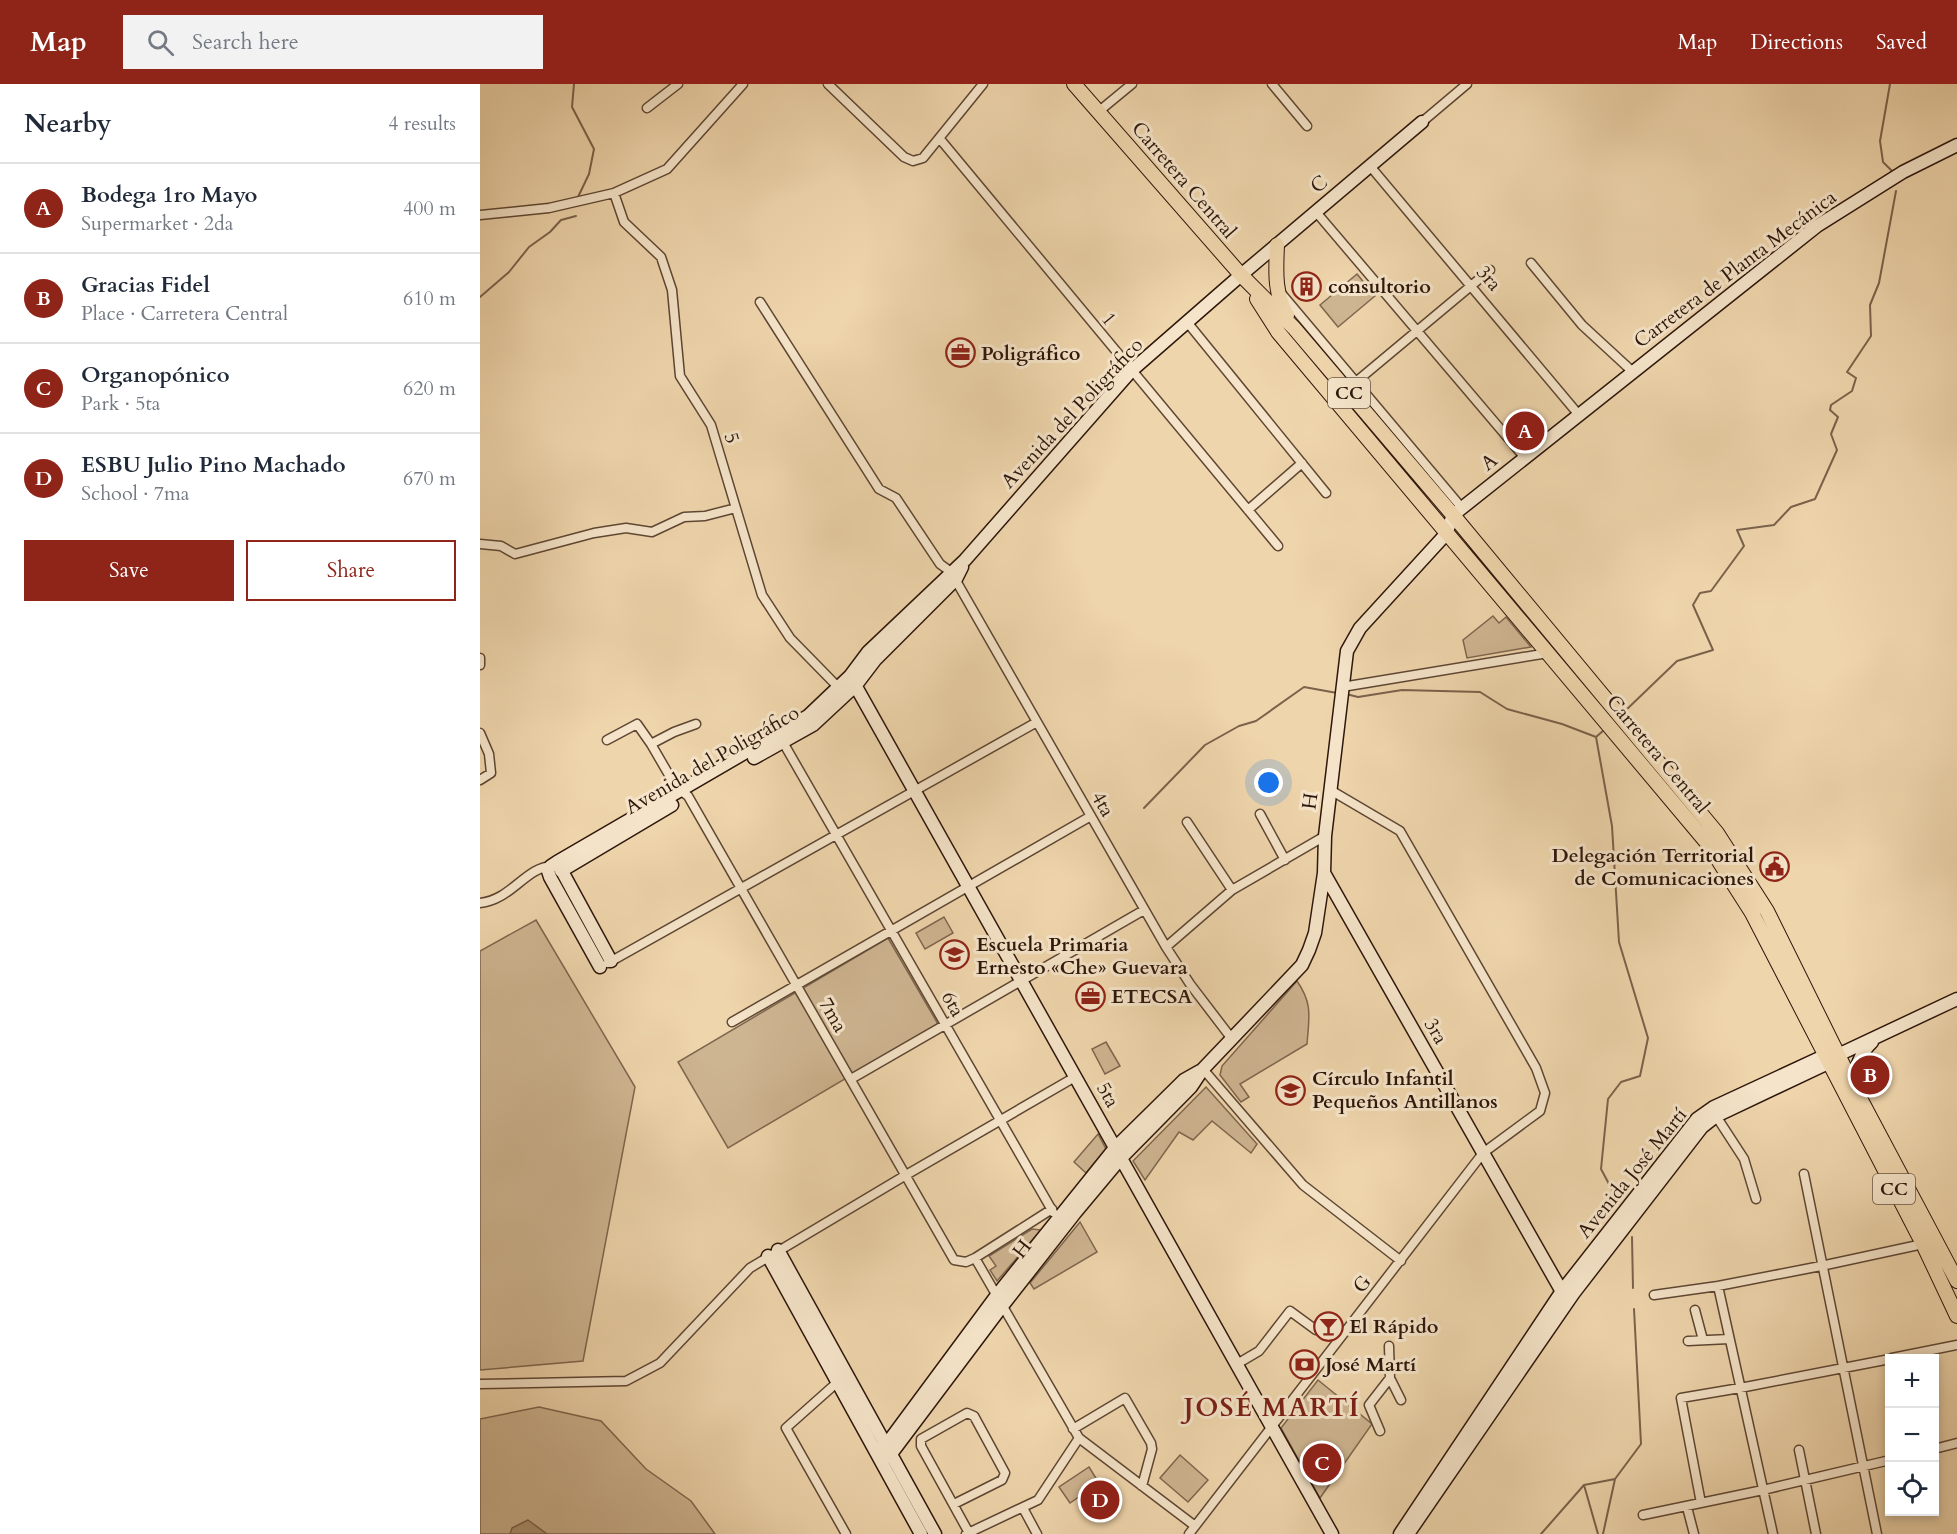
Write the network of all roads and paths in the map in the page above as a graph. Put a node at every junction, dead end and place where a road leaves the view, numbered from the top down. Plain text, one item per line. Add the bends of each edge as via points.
1 (678, 84) edge
2 (743, 84) edge
3 (828, 84) edge
4 (983, 84) edge
5 (1074, 84) edge
6 (1132, 84) edge
7 (1272, 84) edge
8 (1467, 84) edge
9 (647, 108) dead end
10 (1098, 112) junction
11 (1422, 122) joint
12 (1307, 126) dead end
13 (940, 139) junction
14 (1957, 146) edge
15 (1370, 166) junction
16 (614, 193) junction
17 (1316, 212) junction
18 (480, 215) edge
19 (1277, 245) junction
20 (1531, 263) dead end
21 (1490, 270) dead end
22 (1241, 275) junction
23 (1471, 286) junction
24 (1276, 287) junction
25 (760, 302) dead end
26 (1186, 322) junction
27 (1294, 328) junction
28 (1418, 332) junction
29 (1131, 371) junction
30 (1633, 372) junction
31 (1357, 381) junction
32 (1579, 415) junction
33 (1525, 458) junction
34 (1302, 463) junction
35 (1326, 493) dead end
36 (736, 508) junction
37 (1248, 510) junction
38 (1458, 511) junction
39 (1446, 534) junction
40 (480, 544) edge
41 (1278, 546) dead end
42 (954, 576) junction
43 (1548, 653) junction
44 (480, 658) edge
45 (480, 665) edge
46 (853, 681) junction
47 (838, 687) junction
48 (1342, 687) junction
49 (1606, 712) junction
50 (1037, 722) junction
51 (696, 724) dead end
52 (1618, 727) junction
53 (480, 733) edge
54 (780, 738) junction
55 (607, 740) dead end
56 (651, 744) junction
57 (480, 780) edge
58 (915, 790) junction
59 (1332, 791) junction
60 (684, 794) junction
61 (1260, 814) dead end
62 (1091, 816) junction
63 (1186, 822) dead end
64 (836, 835) junction
65 (1325, 836) junction
66 (1285, 860) junction
67 (556, 866) junction
68 (1324, 873) junction
69 (969, 887) junction
70 (741, 888) junction
71 (1232, 890) junction
72 (480, 903) edge
73 (1144, 910) junction
74 (1767, 911) junction
75 (1752, 913) junction
76 (891, 931) junction
77 (1166, 947) junction
78 (605, 964) joint
79 (1022, 981) junction
80 (797, 985) junction
81 (1957, 999) edge
82 (732, 1022) dead end
83 (945, 1025) junction
84 (1877, 1037) junction
85 (1232, 1039) junction
86 (1830, 1058) junction
87 (1203, 1069) junction
88 (1076, 1077) junction
89 (851, 1079) junction
90 (1853, 1085) junction
91 (1716, 1116) junction
92 (1000, 1120) junction
93 (1118, 1153) junction
94 (1484, 1153) junction
95 (1804, 1174) dead end
96 (906, 1175) junction
97 (1756, 1199) dead end
98 (1057, 1219) junction
99 (1923, 1244) junction
100 (773, 1253) junction
101 (975, 1258) junction
102 (1401, 1261) junction
103 (1821, 1266) junction
104 (1957, 1281) edge
105 (1718, 1286) junction
106 (1654, 1295) dead end
107 (1565, 1296) junction
108 (1000, 1300) junction
109 (1695, 1310) dead end
110 (1957, 1316) edge
111 (1316, 1330) dead end
112 (1729, 1339) junction
113 (1703, 1340) junction
114 (1688, 1341) dead end
115 (1957, 1345) edge
116 (1389, 1346) dead end
117 (1915, 1354) edge
118 (1885, 1360) edge
119 (1237, 1364) junction
120 (1843, 1369) junction
121 (842, 1378) junction
122 (1390, 1378) junction
123 (480, 1384) edge
124 (1740, 1388) junction
125 (1401, 1400) dead end
126 (1272, 1428) junction
127 (1073, 1429) junction
128 (1380, 1431) dead end
129 (1079, 1438) junction
130 (1957, 1443) edge
131 (1939, 1448) edge
132 (1799, 1450) dead end
133 (884, 1452) junction
134 (1886, 1462) edge
135 (1863, 1467) junction
136 (1804, 1480) junction
137 (1142, 1486) junction
138 (1763, 1490) junction
139 (1701, 1503) junction
140 (954, 1504) junction
141 (1687, 1507) junction
142 (1023, 1508) junction
143 (1643, 1515) dead end
144 (1192, 1530) edge
145 (967, 1533) edge
146 (846, 1534) edge
147 (921, 1534) edge
148 (935, 1534) edge
149 (1037, 1534) edge
150 (1332, 1534) edge
151 (1400, 1534) edge
152 (1408, 1534) edge
153 (1694, 1534) edge
154 (1773, 1534) edge
155 (1816, 1534) edge
156 (1877, 1534) edge

1 - 9 street
2 - 16 street via 667,169
3 - 13 street via 904,157 913,161 923,159
4 - 13 street
5 - 10 main road, Carretera Central / CC
6 - 10 street
7 - 12 street
8 - 11 street
10 - 22 main road, Carretera Central / CC
11 - 15 street, C
13 - 29 street, 1
14 - 30 street, Carretera de Planta Mecánica via 1904,172 1817,226
15 - 17 street, C
15 - 23 street, 3ra
16 - 18 street via 549,208
16 - 36 street, 5 via 624,222 661,257 672,290 680,376 711,425
17 - 19 street, C
17 - 28 street
19 - 22 street, C
19 - 24 main road
20 - 30 street via 1582,325
21 - 23 street
22 - 26 street, Avenida del Poligráfico
22 - 27 main road, Carretera Central / CC
22 - 39 main road, Carretera Central / CC via 1278,332
23 - 28 street
23 - 32 street, 3ra
24 - 27 main road
24 - 31 street
25 - 42 street, 4ta via 879,489 896,498 940,564
26 - 29 street, Avenida del Poligráfico
26 - 34 street
27 - 38 main road, Carretera Central / CC
28 - 31 street
28 - 33 street
29 - 37 street, 1
29 - 42 street, Avenida del Poligráfico
30 - 32 street, A
31 - 38 street
32 - 33 street, A
33 - 38 street, A
34 - 35 street
34 - 37 street
36 - 40 street via 684,517 652,532 626,528 594,533 515,554 501,546
36 - 47 street, 5 via 762,595 790,638
37 - 41 street, 1
38 - 39 street
38 - 49 main road, Carretera Central / CC
39 - 43 main road, Carretera Central / CC
39 - 48 street, H via 1356,633 1347,651
42 - 46 street, Avenida del Poligráfico via 868,652
42 - 50 street, 4ta
43 - 48 street
43 - 49 main road, Carretera Central / CC
44 - 45 street
46 - 47 street, Avenida del Poligráfico
46 - 54 street, Avenida del Poligráfico via 813,725
46 - 58 street, 5ta
47 - 54 street, Avenida del Poligráfico
48 - 59 street, H
49 - 52 main road, Carretera Central / CC
50 - 58 street
50 - 62 street, 4ta
51 - 56 street
52 - 74 main road, Carretera Central / CC via 1717,833
52 - 75 main road, Carretera Central / CC via 1708,844
53 - 57 street via 489,754 491,773
54 - 60 street, Avenida del Poligráfico
54 - 64 street, 6ta
55 - 56 street, 7ma via 637,724
56 - 60 street, 7ma via 671,780
58 - 64 street
58 - 69 street, 5ta
59 - 65 street, H
59 - 94 street, G via 1400,831 1536,1068 1545,1093 1540,1111
60 - 67 street, Avenida del Poligráfico
60 - 70 street, 7ma
61 - 66 street
62 - 69 street
62 - 73 street, 4ta
63 - 71 street
64 - 70 street
64 - 76 street, 6ta
65 - 66 street
65 - 68 street, H
66 - 71 street
67 - 72 street via 531,874 502,897
67 - 78 street
68 - 85 street, H via 1315,933 1302,965
68 - 94 street, 3ra
69 - 76 street
69 - 79 street, 5ta
70 - 78 street
70 - 80 street, 7ma
71 - 77 street
73 - 77 street, 4ta
73 - 79 street
74 - 75 main road
74 - 86 main road, Carretera Central / CC
75 - 86 main road, Carretera Central / CC
76 - 80 street
76 - 83 street, 6ta
77 - 85 street, 4ta
79 - 83 street
79 - 88 street, 5ta
80 - 82 street
80 - 89 street, 7ma
81 - 84 street
83 - 89 street
83 - 92 street, 6ta
84 - 86 street
84 - 90 street via 1859,1059
85 - 87 street, H
86 - 90 main road, Carretera Central / CC
86 - 91 street, Avenida José Martí
86 - 99 main road, Carretera Central / CC
86 - 107 street, Avenida José Martí via 1714,1107 1697,1119
87 - 93 street, H via 1191,1087
87 - 102 street via 1303,1185
88 - 92 street
88 - 93 street, 5ta
89 - 96 street, 7ma
90 - 104 main road, Carretera Central / CC
91 - 97 street via 1744,1159
91 - 107 street, Avenida José Martí via 1702,1127
92 - 96 street
92 - 98 street, 6ta
93 - 98 street, H
93 - 119 street, 5ta
94 - 102 street, G
94 - 107 street, 3ra
95 - 103 street
96 - 100 street
96 - 101 street, 7ma via 954,1260 966,1262
98 - 101 street
98 - 108 street, H
99 - 103 street
99 - 110 main road, Carretera Central / CC
100 - 121 street
100 - 123 street via 750,1268 660,1363 626,1381
101 - 108 street
102 - 126 street, G
103 - 105 street
103 - 120 street
105 - 106 street
105 - 112 street
107 - 151 street, Avenida José Martí
107 - 152 street, Avenida José Martí
108 - 127 street
108 - 133 street, H
109 - 113 street
111 - 119 street via 1290,1311 1259,1351
112 - 113 street
112 - 124 street
113 - 114 street
115 - 117 street
116 - 122 street
118 - 120 street
119 - 126 street, 5ta
120 - 124 street
120 - 135 street
121 - 133 street
121 - 146 street via 786,1428
122 - 125 street
122 - 128 street via 1369,1406
124 - 138 street
124 - 139 street via 1681,1398
126 - 144 street, G
126 - 150 street, 5ta
127 - 129 street
127 - 137 street via 1125,1398 1151,1443
129 - 137 street
129 - 142 street via 1038,1500
130 - 131 street
132 - 136 street
133 - 147 street
133 - 148 street
134 - 135 street
135 - 136 street
135 - 156 street
136 - 138 street
136 - 155 street
137 - 144 street
138 - 139 street
138 - 154 street
139 - 141 street
140 - 140 street via 1002,1480 1005,1473 974,1416 967,1413 921,1439 921,1446
140 - 145 street
141 - 143 street
141 - 153 street
142 - 145 street
142 - 149 street

